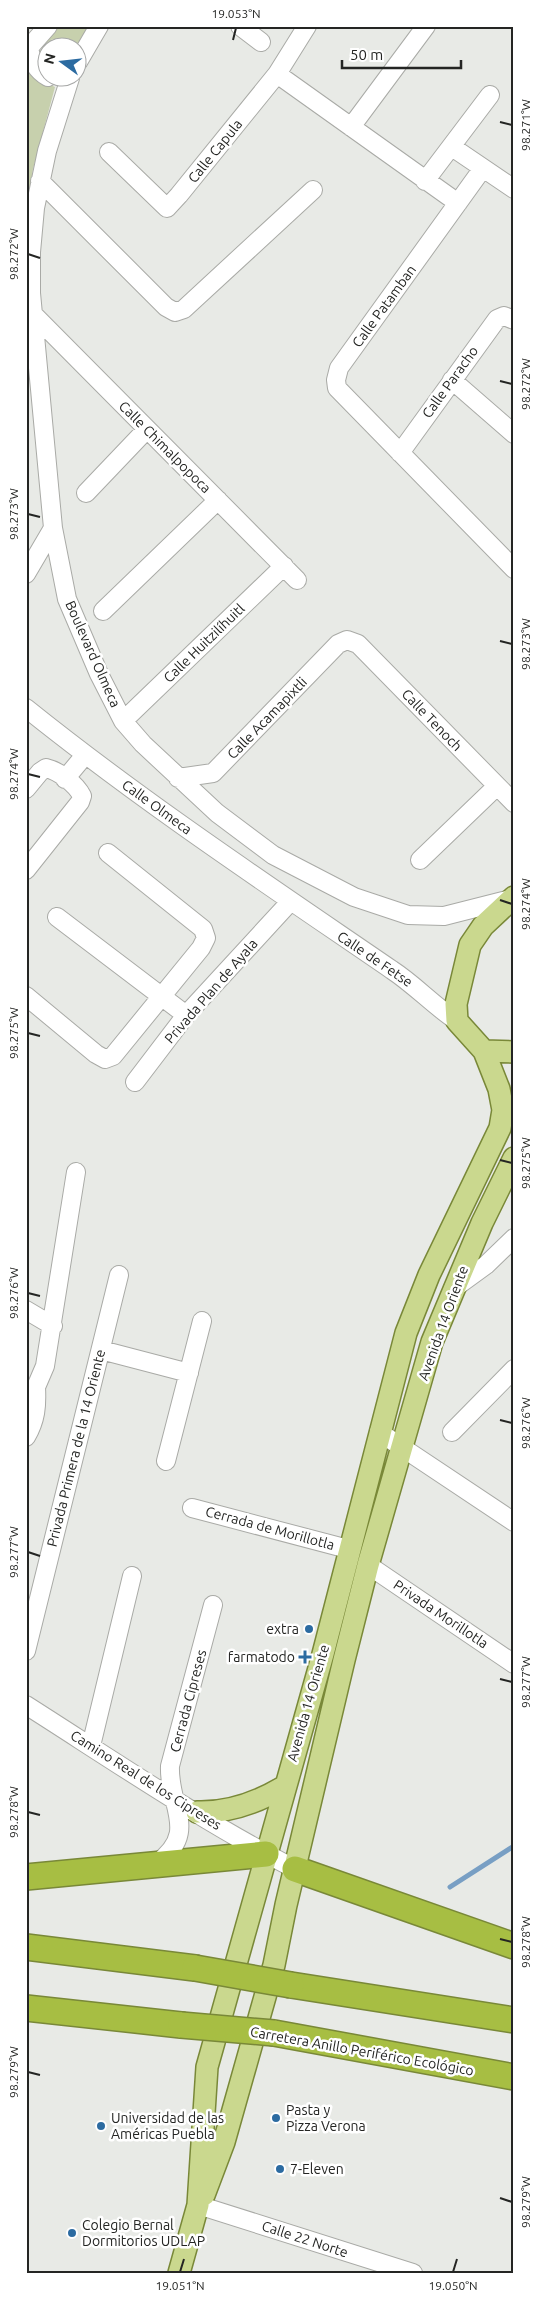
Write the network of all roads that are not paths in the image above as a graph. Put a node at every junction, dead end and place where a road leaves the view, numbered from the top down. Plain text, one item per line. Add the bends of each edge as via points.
1 (48, 26) edge
2 (99, 26) edge
3 (240, 26) edge
4 (307, 26) edge
5 (426, 26) edge
6 (262, 42) dead end
7 (88, 45) edge
8 (27, 50) edge
9 (38, 70) edge
10 (276, 74) junction
11 (66, 88) edge
12 (490, 95) dead end
13 (351, 127) junction
14 (452, 146) junction
15 (109, 152) dead end
16 (484, 168) junction
17 (40, 181) junction
18 (425, 181) junction
19 (514, 189) edge
20 (313, 190) dead end
21 (458, 204) junction
22 (29, 290) edge
23 (33, 314) junction
24 (509, 318) edge
25 (452, 380) junction
26 (147, 429) junction
27 (514, 434) edge
28 (400, 452) junction
29 (86, 493) dead end
30 (218, 500) junction
31 (53, 528) junction
32 (284, 566) junction
33 (514, 569) edge
34 (26, 574) edge
35 (297, 580) dead end
36 (103, 611) dead end
37 (348, 640) joint
38 (26, 708) edge
39 (123, 721) junction
40 (85, 756) junction
41 (178, 778) junction
42 (66, 779) junction
43 (497, 786) junction
44 (26, 789) edge
45 (514, 803) edge
46 (108, 854) dead end
47 (420, 860) dead end
48 (26, 870) edge
49 (512, 898) edge
50 (290, 902) junction
51 (58, 917) dead end
52 (26, 996) edge
53 (161, 997) junction
54 (186, 1015) junction
55 (457, 1021) junction
56 (484, 1051) junction
57 (514, 1052) edge
58 (135, 1082) dead end
59 (514, 1158) edge
60 (76, 1172) dead end
61 (514, 1238) edge
62 (119, 1274) dead end
63 (453, 1288) junction
64 (26, 1310) edge
65 (202, 1321) dead end
66 (53, 1326) junction
67 (101, 1350) junction
68 (514, 1369) edge
69 (188, 1373) junction
70 (31, 1392) edge
71 (379, 1432) junction
72 (452, 1432) dead end
73 (26, 1437) edge
74 (401, 1448) junction
75 (166, 1461) dead end
76 (192, 1508) dead end
77 (514, 1522) edge
78 (348, 1549) junction
79 (368, 1565) junction
80 (132, 1576) dead end
81 (213, 1605) dead end
82 (26, 1651) edge
83 (323, 1654) junction
84 (344, 1660) junction
85 (514, 1664) edge
86 (26, 1705) edge
87 (91, 1746) junction
88 (285, 1786) junction
89 (173, 1797) junction
90 (197, 1812) junction
91 (266, 1854) junction
92 (156, 1864) junction
93 (295, 1869) junction
94 (26, 1877) edge
95 (514, 1946) edge
96 (26, 1947) edge
97 (26, 2008) edge
98 (514, 2020) edge
99 (514, 2077) edge
100 (198, 2204) junction
101 (180, 2273) edge
102 (413, 2273) edge

1 - 8 street
2 - 7 street
3 - 6 street
4 - 10 street, Calle Capula
5 - 13 street
8 - 9 street
10 - 13 street
10 - 15 street, Calle Capula via 167,208
11 - 17 street, Boulevard Olmeca
12 - 14 street
13 - 18 street
14 - 16 street
14 - 18 street
16 - 19 street
16 - 21 street, Calle Patamban
17 - 20 street via 166,307 175,312 184,308
17 - 22 street, Boulevard Olmeca
18 - 21 street
21 - 28 street, Calle Patamban via 339,368 336,380 337,388
22 - 23 street, Boulevard Olmeca
23 - 26 street, Calle Chimalpopoca
23 - 31 street, Boulevard Olmeca
24 - 25 street, Calle Paracho via 496,319
25 - 27 street
25 - 28 street, Calle Paracho
26 - 29 street
26 - 30 street, Calle Chimalpopoca
28 - 33 street, Calle Patamban
30 - 32 street, Calle Chimalpopoca
30 - 36 street
31 - 34 street
31 - 39 street, Boulevard Olmeca via 67,599
32 - 35 street, Calle Chimalpopoca
32 - 39 street, Calle Huitzilíhuitl
37 - 41 street, Calle Acamapixtli via 338,644 213,772
37 - 43 street, Calle Tenoch via 358,644
38 - 40 street, Calle Olmeca
39 - 41 street, Boulevard Olmeca
40 - 42 street
40 - 50 street, Calle Olmeca
41 - 49 street, Boulevard Olmeca via 217,813 273,855 354,897 408,915 444,916
42 - 44 street via 46,768
42 - 48 street via 79,789 80,802
43 - 45 street, Calle Tenoch
43 - 47 street
46 - 53 street via 203,929 206,938 201,948
49 - 55 main road via 483,926 470,945 456,1004
50 - 54 street, Privada Plan de Ayala
50 - 55 street, Calle de Fetse via 394,971
51 - 53 street
52 - 53 street via 105,1059 113,1056
53 - 54 street
54 - 58 street, Privada Plan de Ayala
55 - 56 main road
56 - 57 main road
56 - 71 main road, Avenida 14 Oriente via 500,1095 501,1121 496,1139 429,1275 406,1334
59 - 63 main road, Avenida 14 Oriente
60 - 66 street
61 - 63 street via 486,1265
62 - 67 street, Privada Primera de la 14 Oriente
63 - 74 main road, Avenida 14 Oriente via 432,1342
64 - 66 street
65 - 69 street
66 - 70 street via 45,1366
67 - 69 street
67 - 82 street, Privada Primera de la 14 Oriente
68 - 72 street
69 - 75 street
70 - 73 street via 37,1404 34,1423
71 - 74 street
71 - 78 main road, Avenida 14 Oriente
74 - 77 street
74 - 79 main road, Avenida 14 Oriente
76 - 78 street, Cerrada de Morillotla
78 - 83 main road, Avenida 14 Oriente
79 - 84 main road, Avenida 14 Oriente
79 - 85 street, Privada Morillotla
80 - 87 street
81 - 89 street, Cerrada Cipreses via 170,1766
83 - 84 main road
83 - 88 main road, Avenida 14 Oriente
84 - 93 main road, Avenida 14 Oriente
86 - 87 street, Camino Real de los Cipreses
87 - 89 street, Camino Real de los Cipreses
88 - 90 main road via 243,1806
88 - 91 main road, Avenida 14 Oriente
89 - 90 street, Camino Real de los Cipreses
89 - 92 street, Cerrada Cipreses via 180,1818 177,1839
90 - 91 street, Camino Real de los Cipreses
91 - 92 highway
91 - 93 street, Camino Real de los Cipreses
91 - 100 main road, Avenida 14 Oriente via 207,2067
92 - 94 highway
93 - 95 highway
93 - 100 main road, Avenida 14 Oriente via 257,2031 224,2142 205,2194
96 - 98 highway, bridge via 195,1968
97 - 99 highway, Carretera Anillo Periférico Ecológico, bridge via 274,2033
100 - 101 main road, Avenida 14 Oriente
100 - 102 street, Calle 22 Norte

